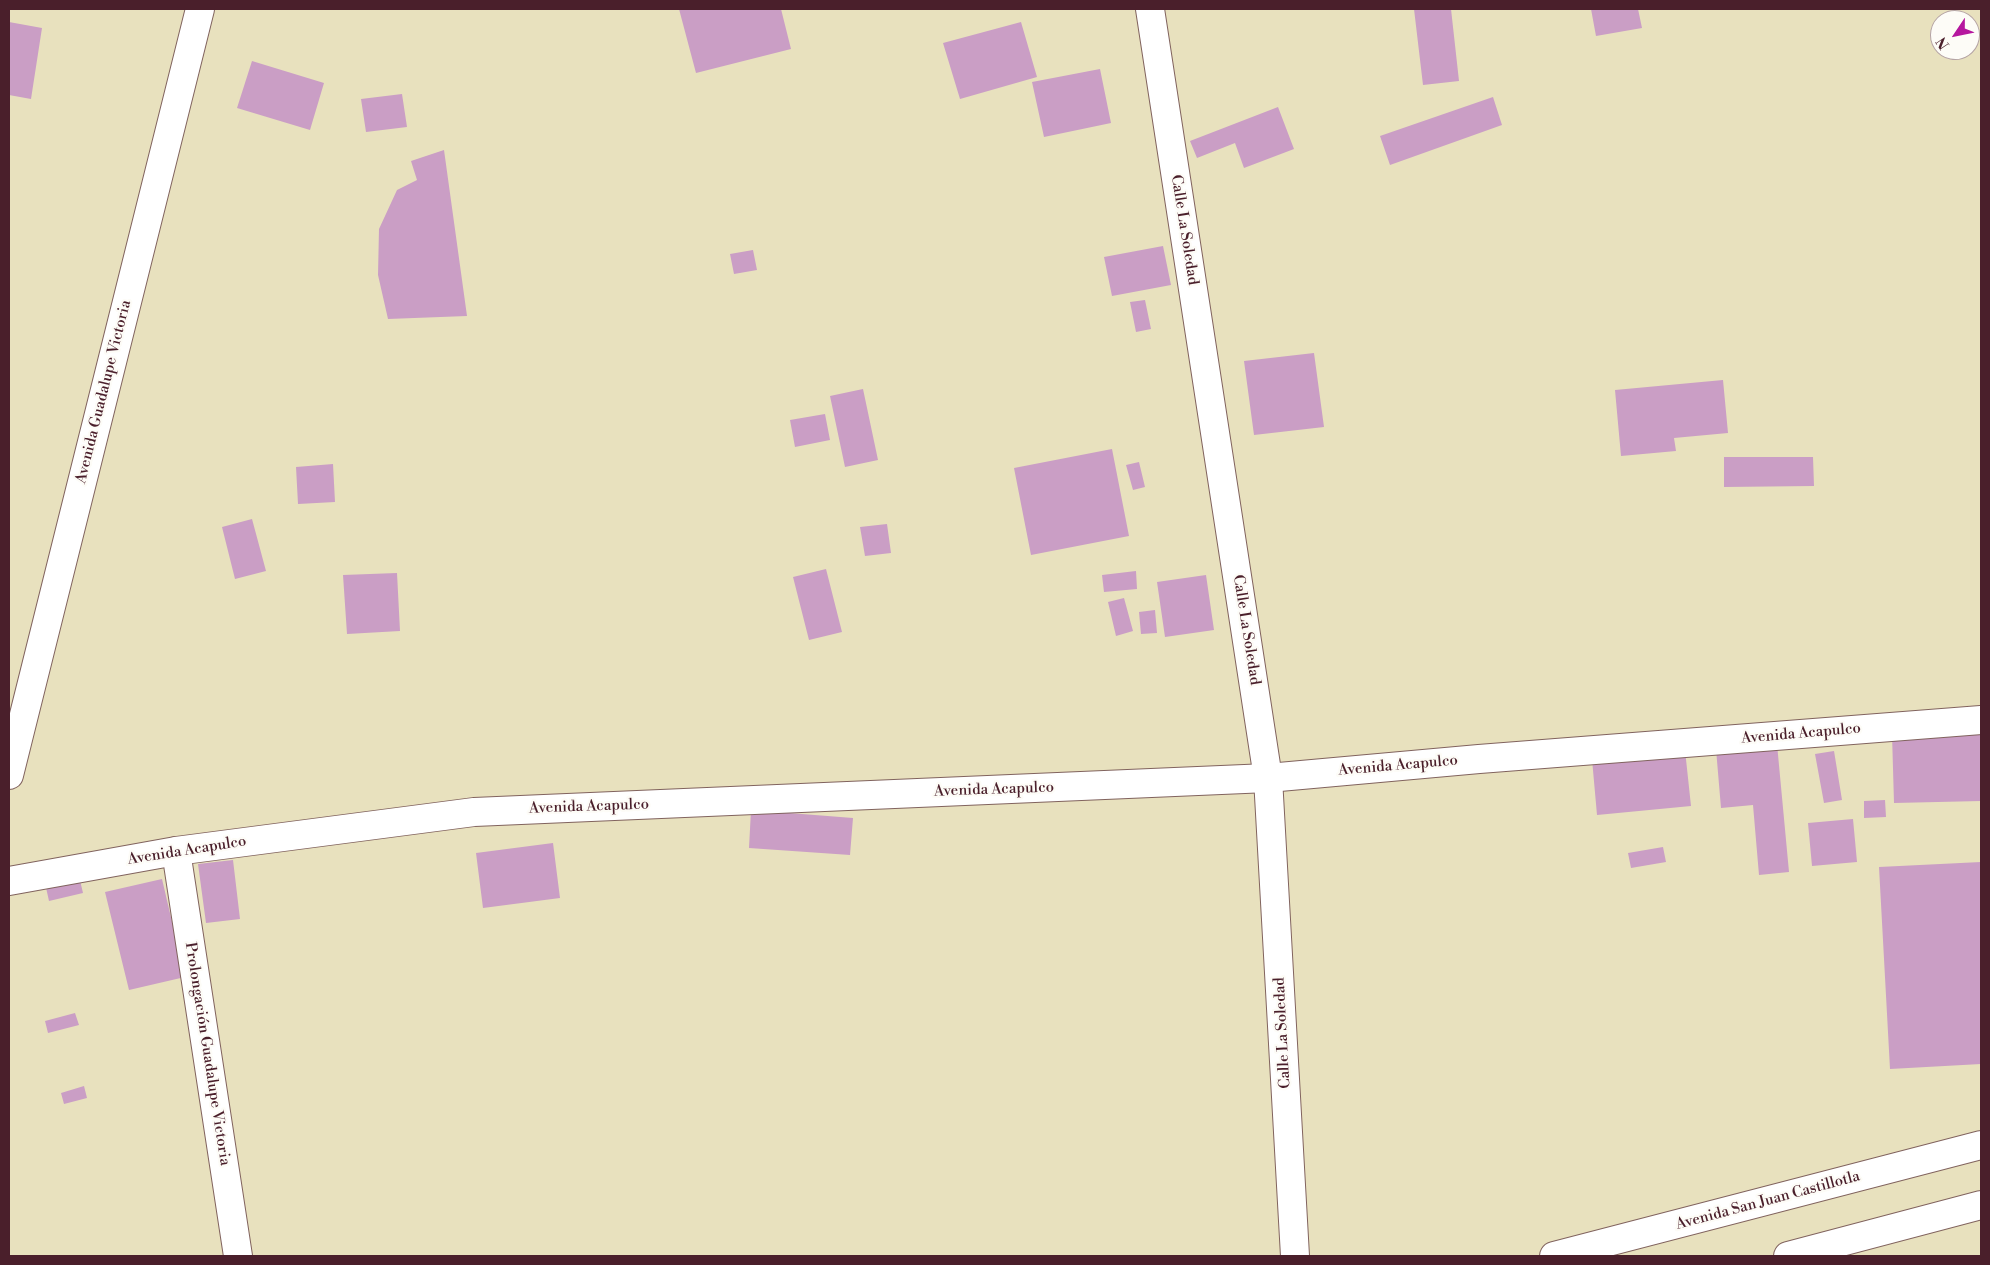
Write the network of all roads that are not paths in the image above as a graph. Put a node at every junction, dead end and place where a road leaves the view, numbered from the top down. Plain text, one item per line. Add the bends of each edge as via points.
1 (200, 9) edge
2 (1150, 9) edge
3 (1981, 720) edge
4 (9, 775) edge
5 (1268, 778) junction
6 (176, 851) junction
7 (9, 881) edge
8 (1981, 1145) edge
9 (1981, 1205) edge
10 (238, 1256) edge
11 (1295, 1256) edge
12 (1554, 1256) edge
13 (1788, 1256) edge

1 - 4 street, Avenida Guadalupe Victoria
2 - 5 street, Calle La Soledad
3 - 5 street, Avenida Acapulco
5 - 6 street, Avenida Acapulco via 474,812
5 - 11 street, Calle La Soledad
6 - 7 street, Avenida Acapulco
6 - 10 street, Prolongación Guadalupe Victoria
8 - 12 street, Avenida San Juan Castillotla
9 - 13 street

